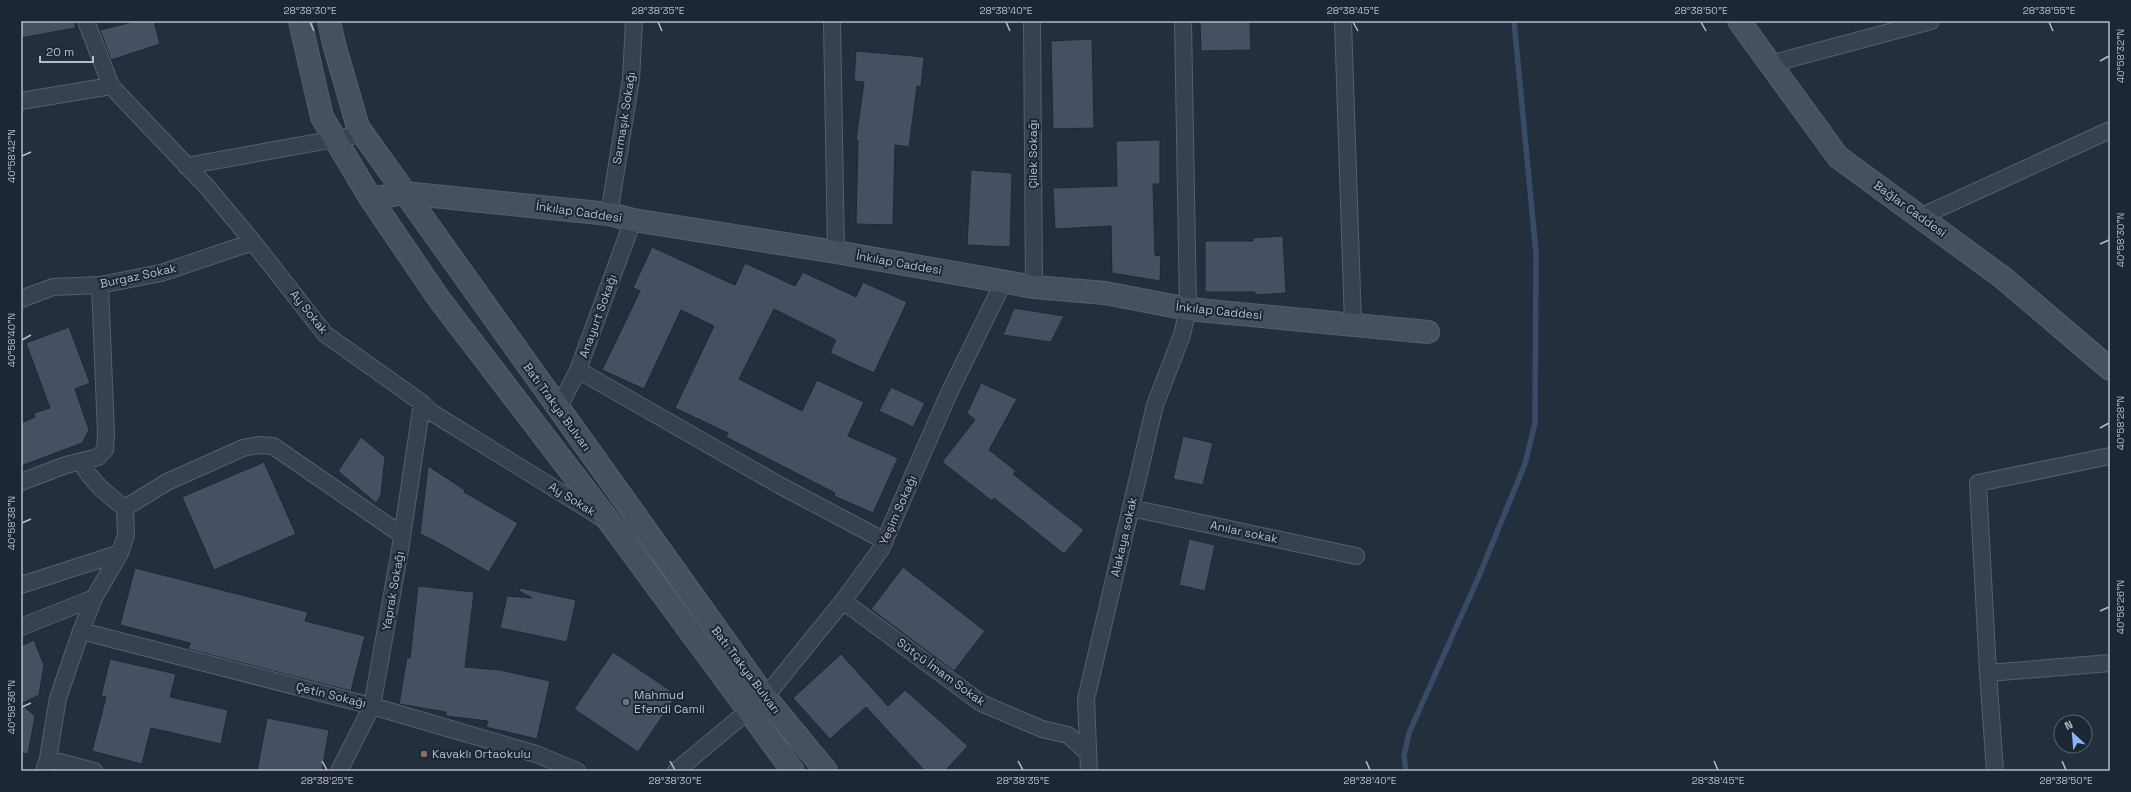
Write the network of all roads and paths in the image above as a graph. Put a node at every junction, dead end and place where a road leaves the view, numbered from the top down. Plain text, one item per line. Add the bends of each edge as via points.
1 (86, 21) edge
2 (300, 21) edge
3 (329, 21) edge
4 (634, 21) edge
5 (832, 21) edge
6 (1032, 21) edge
7 (1183, 21) edge
8 (1343, 21) edge
9 (1739, 21) edge
10 (1931, 21) edge
11 (1770, 64) junction
12 (111, 86) junction
13 (21, 101) edge
14 (2110, 130) edge
15 (363, 134) junction
16 (335, 139) junction
17 (186, 166) junction
18 (404, 193) junction
19 (371, 199) junction
20 (608, 214) junction
21 (1920, 217) junction
22 (633, 220) junction
23 (254, 242) junction
24 (836, 252) junction
25 (1004, 281) junction
26 (100, 285) junction
27 (1034, 287) junction
28 (21, 300) edge
29 (1188, 309) junction
30 (1352, 324) junction
31 (1428, 332) dead end
32 (2110, 369) edge
33 (578, 370) junction
34 (422, 402) junction
35 (558, 409) junction
36 (2110, 456) edge
37 (81, 462) junction
38 (21, 482) edge
39 (124, 508) junction
40 (1131, 508) junction
41 (611, 524) junction
42 (402, 535) junction
43 (885, 540) junction
44 (120, 553) junction
45 (1356, 556) dead end
46 (21, 585) edge
47 (94, 598) junction
48 (844, 601) junction
49 (21, 627) edge
50 (81, 631) junction
51 (2110, 663) edge
52 (1988, 673) junction
53 (765, 697) junction
54 (372, 706) junction
55 (749, 712) junction
56 (1087, 752) junction
57 (46, 765) edge
58 (94, 771) edge
59 (339, 771) edge
60 (577, 771) edge
61 (676, 771) edge
62 (793, 771) edge
63 (826, 771) edge
64 (1089, 771) edge
65 (1995, 771) edge

1 - 12 street, Ay Sokak
2 - 16 main road, Batı Trakya Bulvarı via 322,117
3 - 15 main road, Batı Trakya Bulvarı via 358,127
4 - 20 street, Sarmaşık Sokağı via 631,79
5 - 24 street
6 - 27 street, Çilek Sokağı
7 - 29 street, Alakaya sokak
8 - 30 street
9 - 11 main road, Bağlar Caddesi
10 - 11 street
11 - 21 main road, Bağlar Caddesi via 1838,157
12 - 13 street
12 - 17 street, Ay Sokak
14 - 21 street
15 - 16 street
15 - 18 main road, Batı Trakya Bulvarı
16 - 17 street
16 - 19 main road, Batı Trakya Bulvarı
17 - 23 street, Ay Sokak
18 - 19 main road, İnkılap Caddesi
18 - 20 main road, İnkılap Caddesi
18 - 35 main road, Batı Trakya Bulvarı
19 - 41 main road, Batı Trakya Bulvarı via 439,299
20 - 22 main road, İnkılap Caddesi
21 - 32 main road, Bağlar Caddesi via 2002,277
22 - 24 main road, İnkılap Caddesi
22 - 33 street, Anayurt Sokağı
23 - 26 street, Burgaz Sokak via 161,273
23 - 34 street, Ay Sokak via 325,334
24 - 25 main road, İnkılap Caddesi
25 - 27 main road, İnkılap Caddesi
25 - 43 street, Yeşim Sokağı via 949,393
26 - 28 street, Burgaz Sokak via 53,287
26 - 37 street via 105,450 98,457
27 - 29 main road, İnkılap Caddesi via 1106,293
29 - 30 main road, İnkılap Caddesi
29 - 40 street, Alakaya sokak via 1182,335 1155,405
30 - 31 main road, İnkılap Caddesi
33 - 35 street, Anayurt Sokağı
33 - 43 street via 781,486
34 - 41 street, Ay Sokak via 431,412
34 - 42 street, Yaprak Sokağı
35 - 53 main road, Batı Trakya Bulvarı
36 - 52 street via 1978,483
37 - 38 street
37 - 39 street via 90,478 102,491
39 - 42 street via 167,482 243,448 273,446
39 - 44 street via 126,535
40 - 45 street, Anılar sokak
40 - 56 street, Alakaya sokak via 1086,699
41 - 55 main road, Batı Trakya Bulvarı
42 - 54 street, Yaprak Sokağı
43 - 48 street, Yeşim Sokağı
44 - 46 street
44 - 47 street
47 - 49 street
47 - 50 street
48 - 53 street, Yeşim Sokağı
48 - 56 street, Sütçü İmam Sokak via 981,703 1042,729 1068,735
50 - 54 street, Çetin Sokağı
50 - 57 street via 58,698
51 - 52 street
52 - 65 street
53 - 55 street, Yeşim Sokağı
53 - 63 main road, Batı Trakya Bulvarı
54 - 59 street, Yaprak Sokağı
54 - 60 street, Çetin Sokağı via 536,754
55 - 61 street, Yeşim Sokağı
55 - 62 main road, Batı Trakya Bulvarı
56 - 64 street, Alakaya sokak
57 - 58 street

